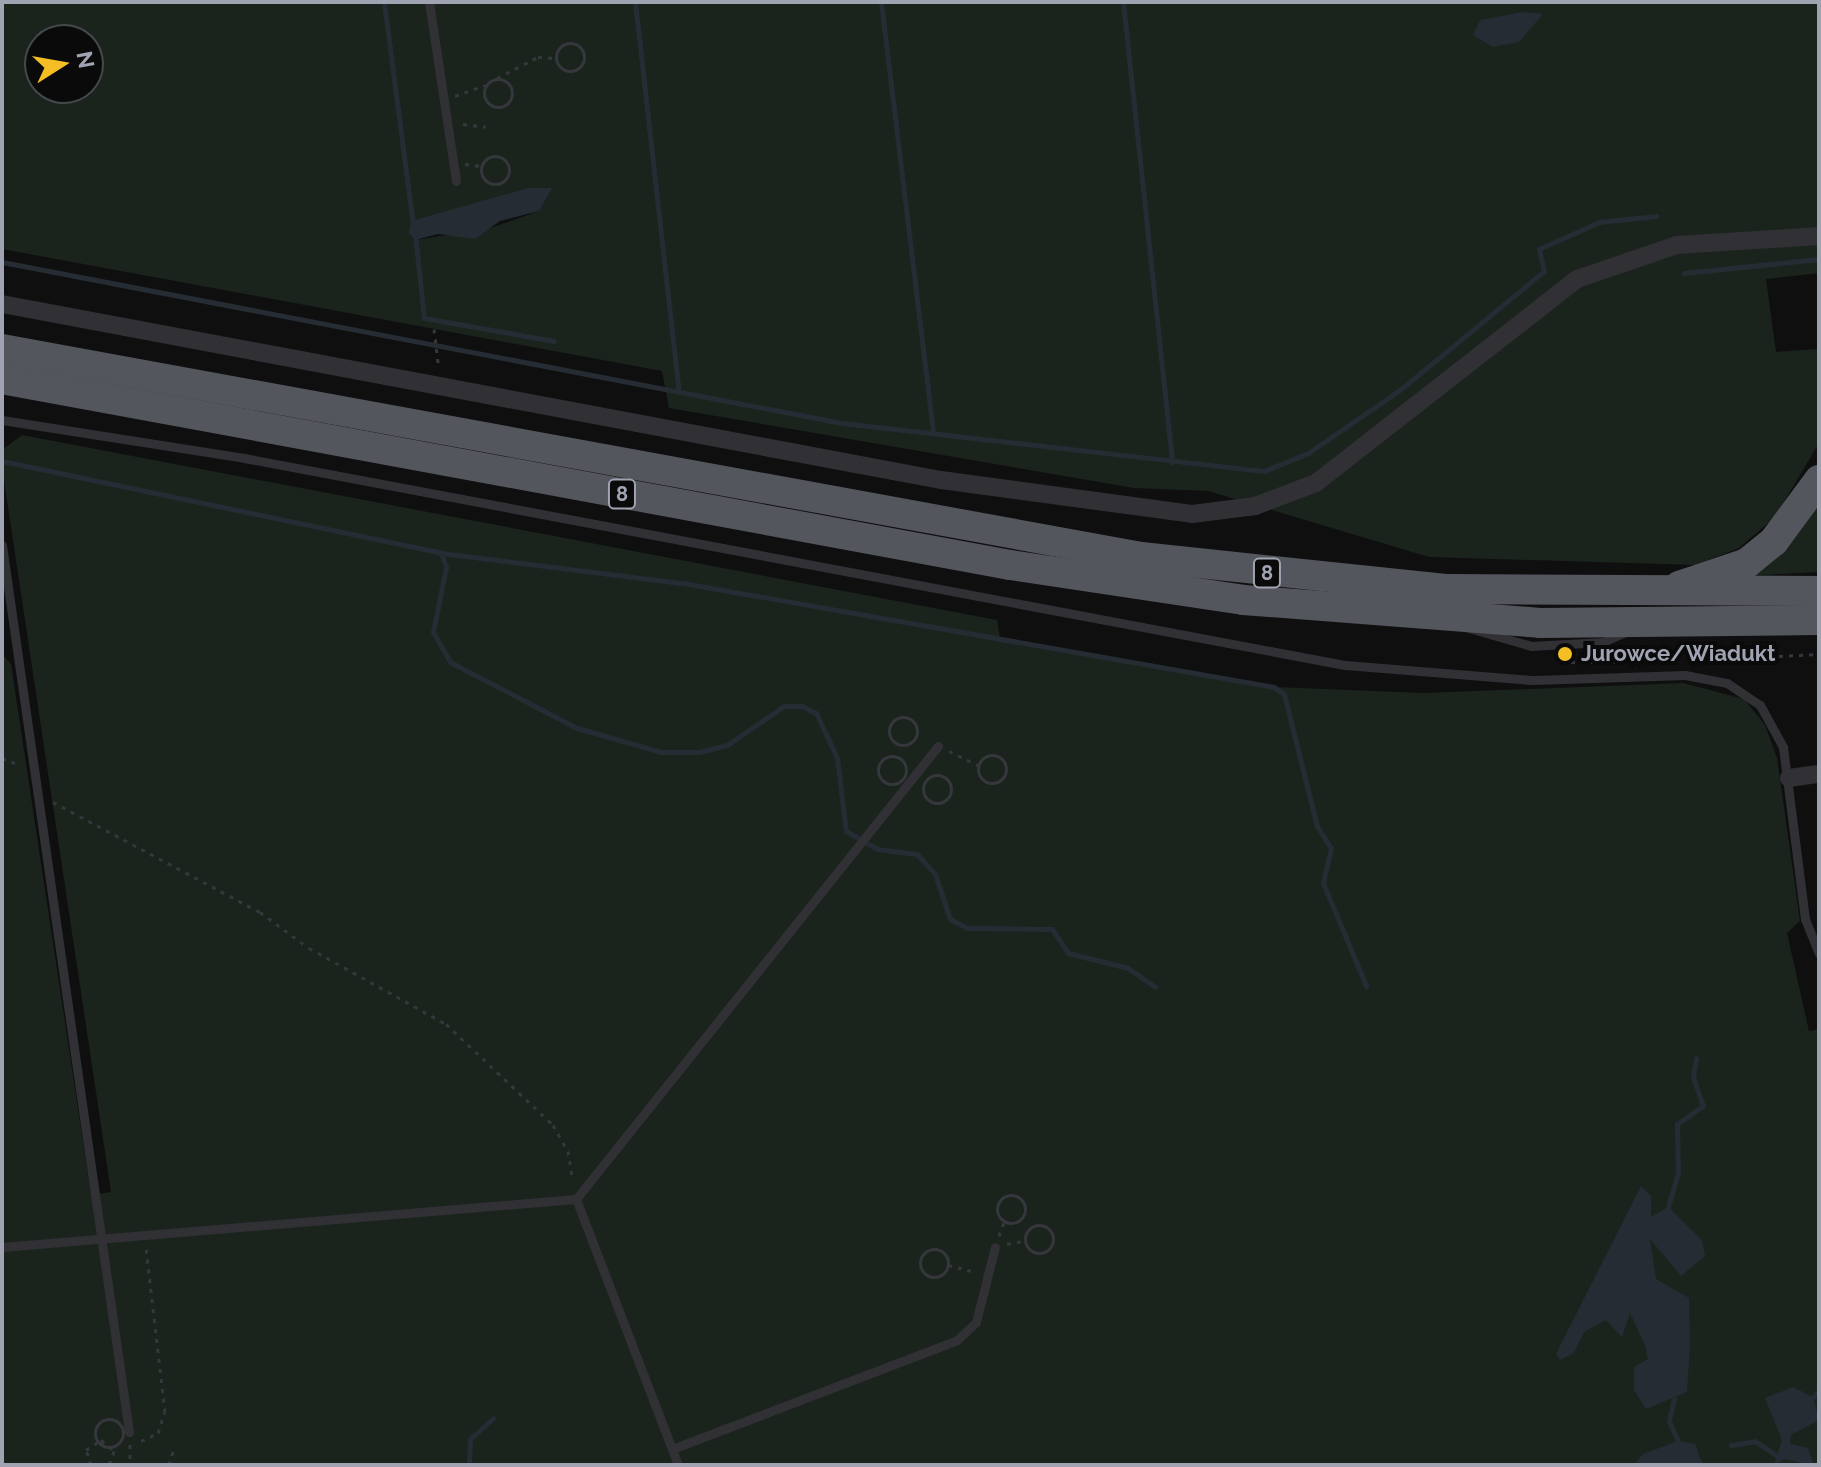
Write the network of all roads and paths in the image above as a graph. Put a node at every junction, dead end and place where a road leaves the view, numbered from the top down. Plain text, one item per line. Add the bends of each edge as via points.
1 (429, 2) edge
2 (556, 58) junction
3 (492, 80) junction
4 (443, 97) junction
5 (447, 122) junction
6 (486, 127) dead end
7 (484, 162) joint
8 (456, 181) dead end
9 (1819, 236) edge
10 (2, 304) edge
11 (434, 329) dead end
12 (2, 349) edge
13 (437, 351) dead end
14 (2, 379) edge
15 (2, 420) edge
16 (1819, 480) edge
17 (2, 545) edge
18 (1819, 591) edge
19 (1647, 596) junction
20 (1819, 620) edge
21 (1565, 654) dead end
22 (1819, 654) edge
23 (1685, 661) dead end
24 (1628, 662) dead end
25 (892, 722) joint
26 (938, 746) joint
27 (880, 761) joint
28 (978, 765) junction
29 (1819, 774) edge
30 (1789, 778) junction
31 (925, 781) joint
32 (39, 794) junction
33 (1819, 953) edge
34 (576, 1199) junction
35 (999, 1201) joint
36 (145, 1234) junction
37 (105, 1237) junction
38 (1024, 1240) junction
39 (2, 1247) edge
40 (995, 1247) joint
41 (948, 1265) junction
42 (988, 1275) junction
43 (130, 1434) junction
44 (97, 1440) junction
45 (112, 1447) junction
46 (174, 1449) dead end
47 (672, 1449) junction
48 (91, 1465) edge
49 (109, 1465) edge
50 (130, 1465) edge
51 (138, 1465) edge
52 (169, 1465) edge
53 (678, 1465) edge

1 - 4 lane
2 - 2 path via 571,43 585,58 568,72
2 - 3 path via 538,57
3 - 3 path via 512,90 505,106 484,99
3 - 4 path via 472,94
4 - 5 lane
5 - 6 path
5 - 8 lane
7 - 7 path via 505,159 506,180 485,180
9 - 10 street via 1677,245 1577,279 1316,483 1255,506 1192,514 941,480
11 - 13 path
12 - 19 highway, 8 via 1141,557 1386,585
14 - 20 highway, 8 via 1010,565 1295,607 1639,626
15 - 30 lane via 259,461 1345,665 1533,680 1703,677 1727,683 1760,705 1774,724
16 - 19 highway via 1774,541 1747,563
17 - 32 lane
18 - 19 highway, 8
21 - 24 path via 1572,653 1571,662
22 - 23 path
25 - 25 path via 909,717 917,736 897,744
26 - 28 path
26 - 34 lane
27 - 27 path via 901,759 903,779 881,780
28 - 28 path via 993,754 1007,770 991,783
29 - 30 street
30 - 33 lane via 1805,919
31 - 31 path via 947,778 948,799 927,799
32 - 34 path via 260,912 309,948 446,1024 553,1125 568,1151
32 - 37 lane
34 - 36 lane
34 - 47 lane
35 - 35 path via 1020,1199 1022,1219 1000,1219
36 - 37 lane
36 - 43 path via 164,1422 153,1439
37 - 39 lane
37 - 43 lane
38 - 38 path via 1040,1225 1053,1240 1037,1254
38 - 40 path
40 - 42 lane
41 - 41 path via 932,1278 920,1260 935,1249
41 - 42 path
42 - 47 lane via 976,1322 957,1340
43 - 50 path
44 - 45 path
44 - 45 path via 97,1424 115,1419 123,1434
44 - 48 path via 86,1450
45 - 49 path
46 - 52 path
47 - 53 lane
49 - 50 path
50 - 51 path

